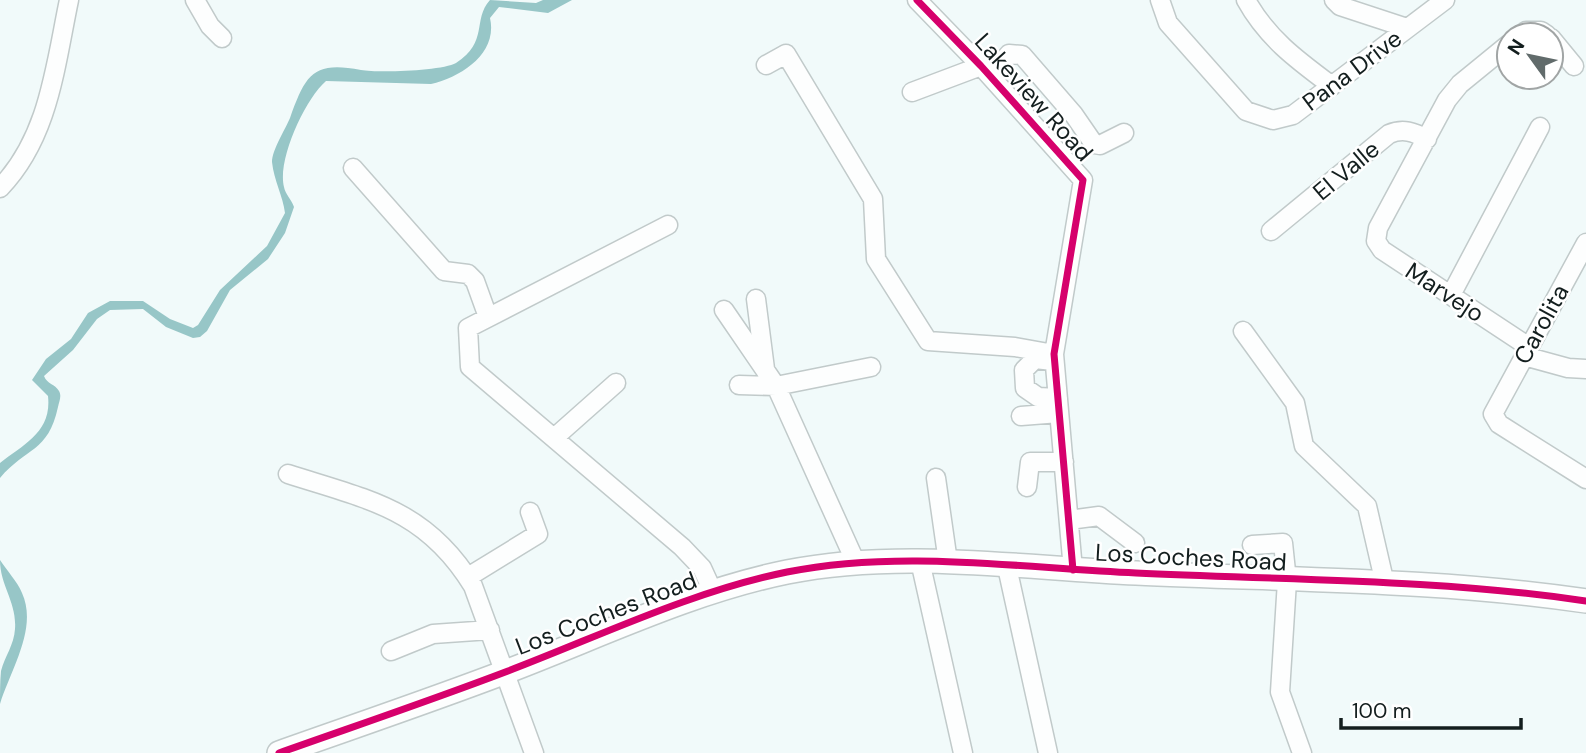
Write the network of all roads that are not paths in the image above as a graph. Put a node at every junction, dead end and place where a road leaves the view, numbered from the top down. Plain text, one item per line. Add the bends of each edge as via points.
1 (69, 0) edge
2 (194, 0) edge
3 (916, 0) edge
4 (1160, 0) edge
5 (1246, 0) edge
6 (1334, 0) edge
7 (1445, 0) edge
8 (1408, 29) junction
9 (222, 38) dead end
10 (1495, 55) edge
11 (1565, 55) edge
12 (766, 65) dead end
13 (1574, 66) dead end
14 (986, 71) junction
15 (1332, 86) junction
16 (912, 92) dead end
17 (1540, 127) dead end
18 (1124, 133) dead end
19 (1427, 139) junction
20 (353, 168) dead end
21 (0, 188) edge
22 (668, 225) dead end
23 (1271, 231) dead end
24 (1584, 253) edge
25 (1451, 295) junction
26 (756, 299) dead end
27 (724, 310) dead end
28 (488, 317) junction
29 (1243, 331) dead end
30 (1526, 351) junction
31 (1055, 358) junction
32 (870, 367) dead end
33 (1586, 369) edge
34 (771, 379) junction
35 (616, 383) dead end
36 (739, 385) dead end
37 (1059, 406) junction
38 (1021, 416) dead end
39 (554, 438) junction
40 (1063, 462) junction
41 (288, 474) dead end
42 (936, 478) dead end
43 (1586, 479) edge
44 (1027, 487) dead end
45 (530, 512) dead end
46 (1069, 520) junction
47 (1136, 543) dead end
48 (1252, 545) dead end
49 (920, 561) junction
50 (948, 562) junction
51 (856, 563) junction
52 (1007, 567) junction
53 (1073, 570) junction
54 (468, 578) junction
55 (1287, 581) junction
56 (1385, 584) junction
57 (713, 592) junction
58 (1586, 601) edge
59 (490, 630) junction
60 (391, 650) dead end
61 (506, 672) junction
62 (279, 753) edge
63 (534, 753) edge
64 (963, 753) edge
65 (1048, 753) edge
66 (1303, 753) edge

1 - 21 street via 46,110 34,141
2 - 9 street
3 - 14 street, Lakeview Road
4 - 15 street, Pana Drive via 1168,23 1246,111 1273,120 1293,115
5 - 15 street via 1258,22 1286,52
6 - 8 street
7 - 8 street, Pana Drive
8 - 15 street, Pana Drive
10 - 19 street via 1460,84
11 - 13 street
12 - 31 street via 786,54 873,199 876,259 928,341 1015,347
14 - 16 street
14 - 18 street via 1009,54 1022,55 1094,144
14 - 31 street, Lakeview Road via 1083,180
17 - 25 street
19 - 23 street, El Valle via 1413,132 1389,134
19 - 25 street, Marvejo via 1378,228 1376,241 1382,250
20 - 28 street via 444,271 468,274 475,281
22 - 28 street
24 - 30 street, Carolita
25 - 30 street, Marvejo
26 - 34 street
27 - 34 street
28 - 39 street via 468,328 470,367
29 - 56 street via 1295,403 1304,446 1367,506
30 - 33 street, Marvejo via 1569,368
30 - 43 street, Carolita via 1493,414 1499,424
31 - 37 street, Lakeview Road
31 - 37 street via 1035,359 1024,370 1026,388
32 - 34 street
34 - 36 street
34 - 51 street
35 - 39 street
37 - 38 street
37 - 40 street, Lakeview Road
39 - 57 street via 682,547 702,568
40 - 44 street via 1030,462
40 - 46 street, Lakeview Road
41 - 54 street via 411,519 437,538
42 - 50 street
45 - 54 street via 538,534
46 - 47 street via 1099,516
46 - 53 street, Lakeview Road
48 - 55 street via 1283,543
49 - 50 main road, Los Coches Road
49 - 51 main road, Los Coches Road
49 - 64 street
50 - 52 main road, Los Coches Road
51 - 57 main road, Los Coches Road via 791,571
52 - 53 main road, Los Coches Road
52 - 65 street
53 - 55 main road, Los Coches Road
54 - 59 street
55 - 56 main road, Los Coches Road
55 - 66 street via 1280,692
56 - 58 main road, Los Coches Road
57 - 61 main road, Los Coches Road
59 - 60 street via 433,634
59 - 61 street
61 - 62 main road, Los Coches Road
61 - 63 street

